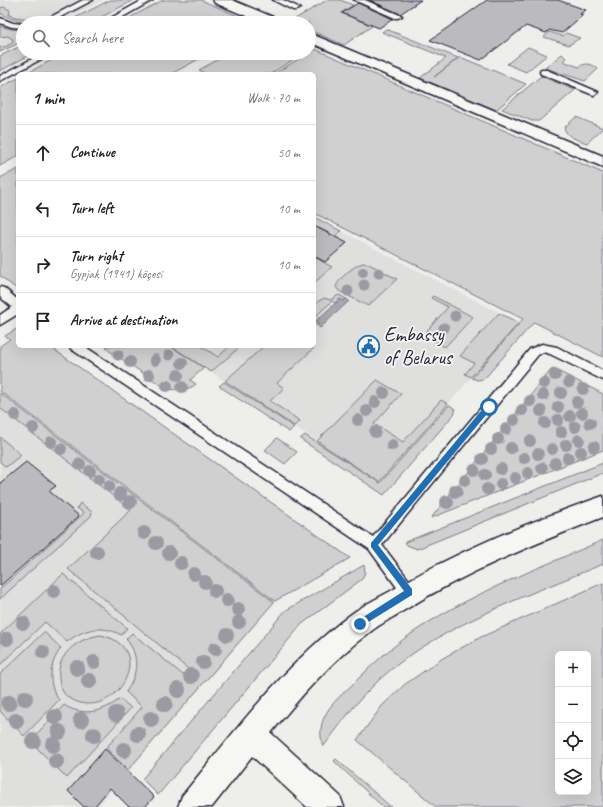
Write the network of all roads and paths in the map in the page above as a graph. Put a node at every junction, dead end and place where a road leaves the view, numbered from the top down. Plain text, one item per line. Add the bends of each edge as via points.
1 (90, 0) edge
2 (149, 0) edge
3 (220, 0) edge
4 (277, 0) edge
5 (358, 0) edge
6 (296, 8) dead end
7 (57, 16) edge
8 (119, 16) edge
9 (258, 16) edge
10 (398, 16) dead end
11 (0, 20) edge
12 (16, 25) edge
13 (316, 40) edge
14 (36, 60) edge
15 (544, 72) dead end
16 (0, 79) edge
17 (594, 92) dead end
18 (603, 162) edge
19 (0, 292) edge
20 (16, 305) edge
21 (16, 308) edge
22 (0, 320) edge
23 (78, 348) edge
24 (603, 376) edge
25 (603, 506) edge
26 (374, 545) junction
27 (409, 592) junction
28 (250, 735) junction
29 (193, 807) edge
30 (329, 807) edge

1 - 7 lane
2 - 8 lane
3 - 9 street
4 - 6 lane
5 - 10 lane
11 - 12 lane
13 - 18 street
14 - 16 lane
15 - 17 lane
19 - 20 lane
21 - 22 lane
23 - 26 lane
24 - 26 lane via 553,350 542,348 534,352
25 - 27 street via 460,565
26 - 27 lane
27 - 28 street via 360,624 311,667
28 - 29 street
28 - 30 street

